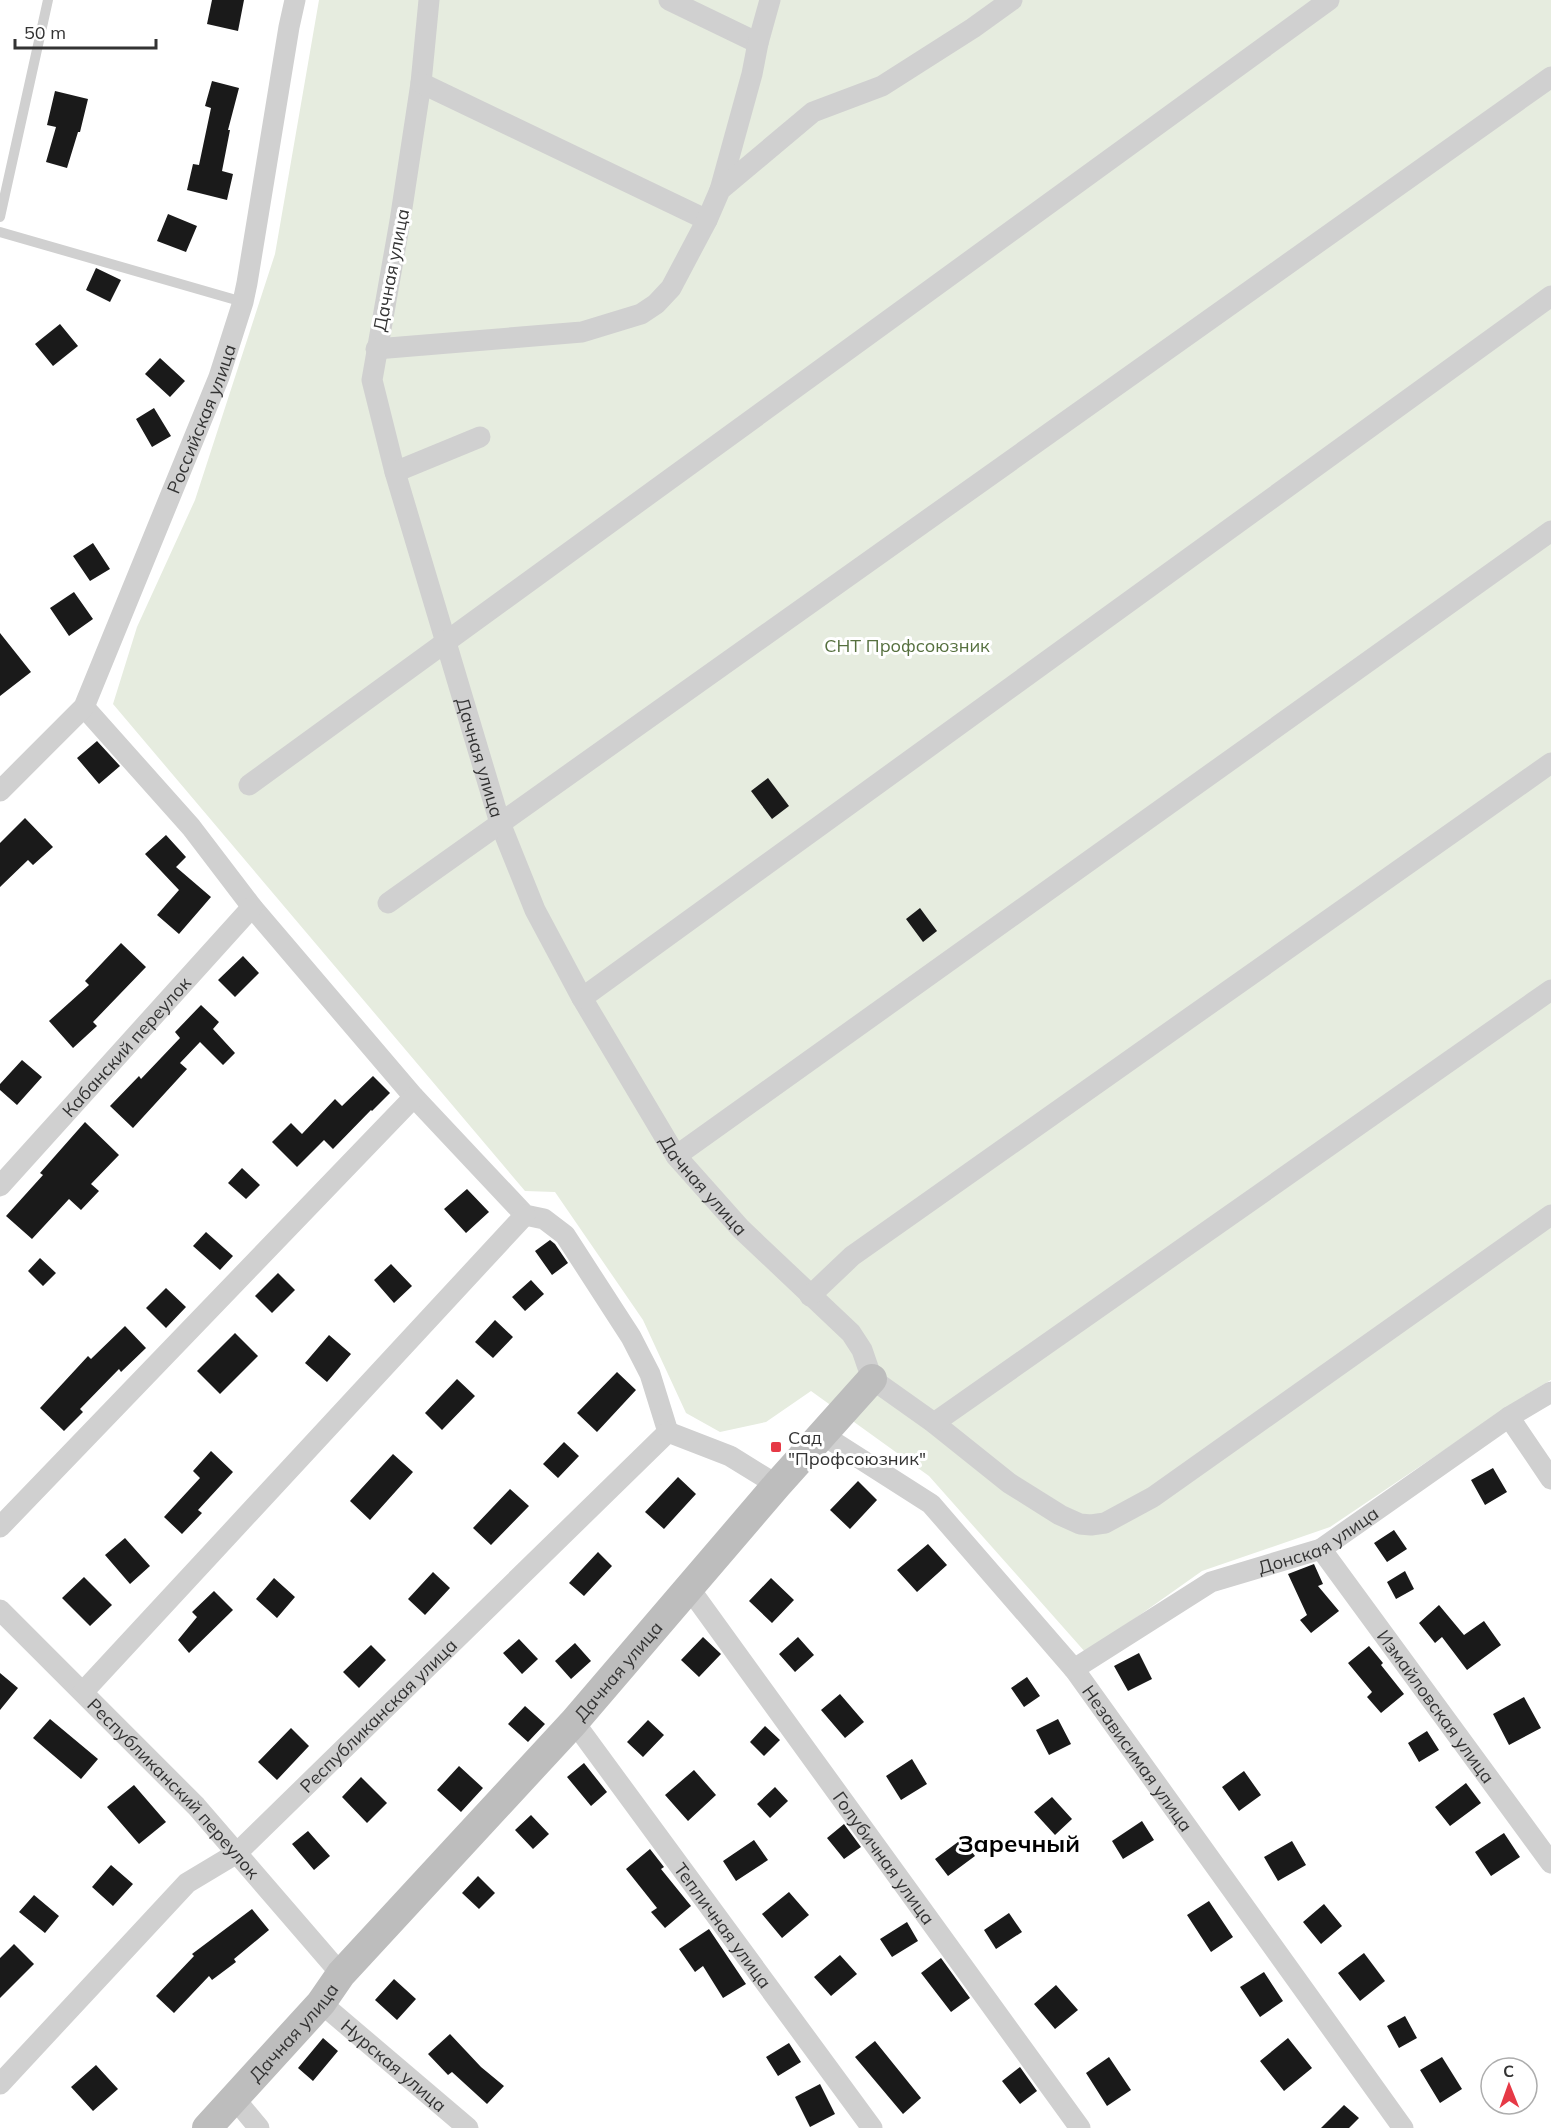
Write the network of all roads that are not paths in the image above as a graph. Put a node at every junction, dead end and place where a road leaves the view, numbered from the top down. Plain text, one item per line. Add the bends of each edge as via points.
1 (48, 0) edge
2 (295, 0) edge
3 (429, 0) edge
4 (669, 0) edge
5 (770, 0) edge
6 (1012, 0) edge
7 (1329, 0) edge
8 (758, 43) junction
9 (1551, 77) edge
10 (421, 83) junction
11 (720, 190) junction
12 (0, 217) edge
13 (707, 220) junction
14 (0, 232) edge
15 (1551, 296) edge
16 (243, 302) junction
17 (376, 349) junction
18 (480, 437) dead end
19 (395, 472) junction
20 (1551, 531) edge
21 (445, 644) junction
22 (84, 707) junction
23 (1551, 764) edge
24 (249, 785) dead end
25 (0, 791) edge
26 (500, 823) junction
27 (388, 903) dead end
28 (252, 907) junction
29 (1551, 990) edge
30 (582, 998) junction
31 (414, 1097) junction
32 (676, 1156) junction
33 (0, 1186) edge
34 (525, 1215) junction
35 (1551, 1215) edge
36 (810, 1296) junction
37 (872, 1379) junction
38 (1551, 1392) edge
39 (1509, 1418) junction
40 (934, 1423) junction
41 (668, 1432) junction
42 (823, 1436) junction
43 (1551, 1479) edge
44 (777, 1485) junction
45 (0, 1527) edge
46 (1321, 1549) junction
47 (689, 1588) junction
48 (0, 1610) edge
49 (1074, 1669) junction
50 (83, 1692) junction
51 (574, 1722) junction
52 (237, 1853) junction
53 (1551, 1863) edge
54 (341, 1974) junction
55 (321, 2003) junction
56 (0, 2084) edge
57 (235, 2099) junction
58 (207, 2128) edge
59 (259, 2128) edge
60 (468, 2128) edge
61 (872, 2128) edge
62 (1080, 2128) edge
63 (1403, 2128) edge

1 - 12 lane
2 - 16 street, Российская улица
3 - 10 street, Дачная улица
4 - 8 street
5 - 8 street
6 - 11 street via 882,86 813,112
7 - 21 street
8 - 11 street
9 - 26 street
10 - 13 street
10 - 17 street, Дачная улица
11 - 13 street
13 - 17 street via 671,288 641,314 582,332
14 - 16 lane
15 - 30 street
16 - 22 street, Российская улица via 219,377
17 - 19 street, Дачная улица via 372,380
18 - 19 street
19 - 21 street, Дачная улица
20 - 32 street
21 - 24 street
21 - 26 street, Дачная улица
22 - 25 street, Российская улица
22 - 28 street via 191,827
23 - 36 street via 852,1256
26 - 27 street
26 - 30 street, Дачная улица via 536,910
28 - 31 street
28 - 33 street, Кабанский переулок
29 - 40 street
30 - 32 street, Дачная улица
31 - 34 street
31 - 45 street
32 - 36 street, Дачная улица via 741,1229
34 - 41 street via 544,1220 565,1236 631,1337 650,1374
34 - 50 street
35 - 40 street via 1153,1497 1105,1523 1080,1524 1060,1515 1009,1483
36 - 37 street, Дачная улица via 851,1333
37 - 40 street
37 - 42 street, Дачная улица
38 - 39 street, Донская улица
39 - 43 street
39 - 46 street, Донская улица
41 - 44 street via 730,1456
41 - 52 street, Республиканская улица
42 - 44 street, Дачная улица
42 - 49 street, Независимая улица via 931,1504
44 - 47 street, Дачная улица
46 - 49 street, Донская улица via 1211,1582
46 - 53 street, Измайловская улица
47 - 51 street, Дачная улица
47 - 62 street, Голубичная улица
48 - 50 street, Республиканский переулок
49 - 63 street, Независимая улица
50 - 52 street, Республиканский переулок
51 - 54 street, Дачная улица
51 - 61 street, Тепличная улица
52 - 54 street, Республиканский переулок
52 - 56 street, Республиканская улица via 187,1883
54 - 55 street, Дачная улица
55 - 57 street, Дачная улица
55 - 60 street, Нурская улица
57 - 58 street, Дачная улица
57 - 59 street

